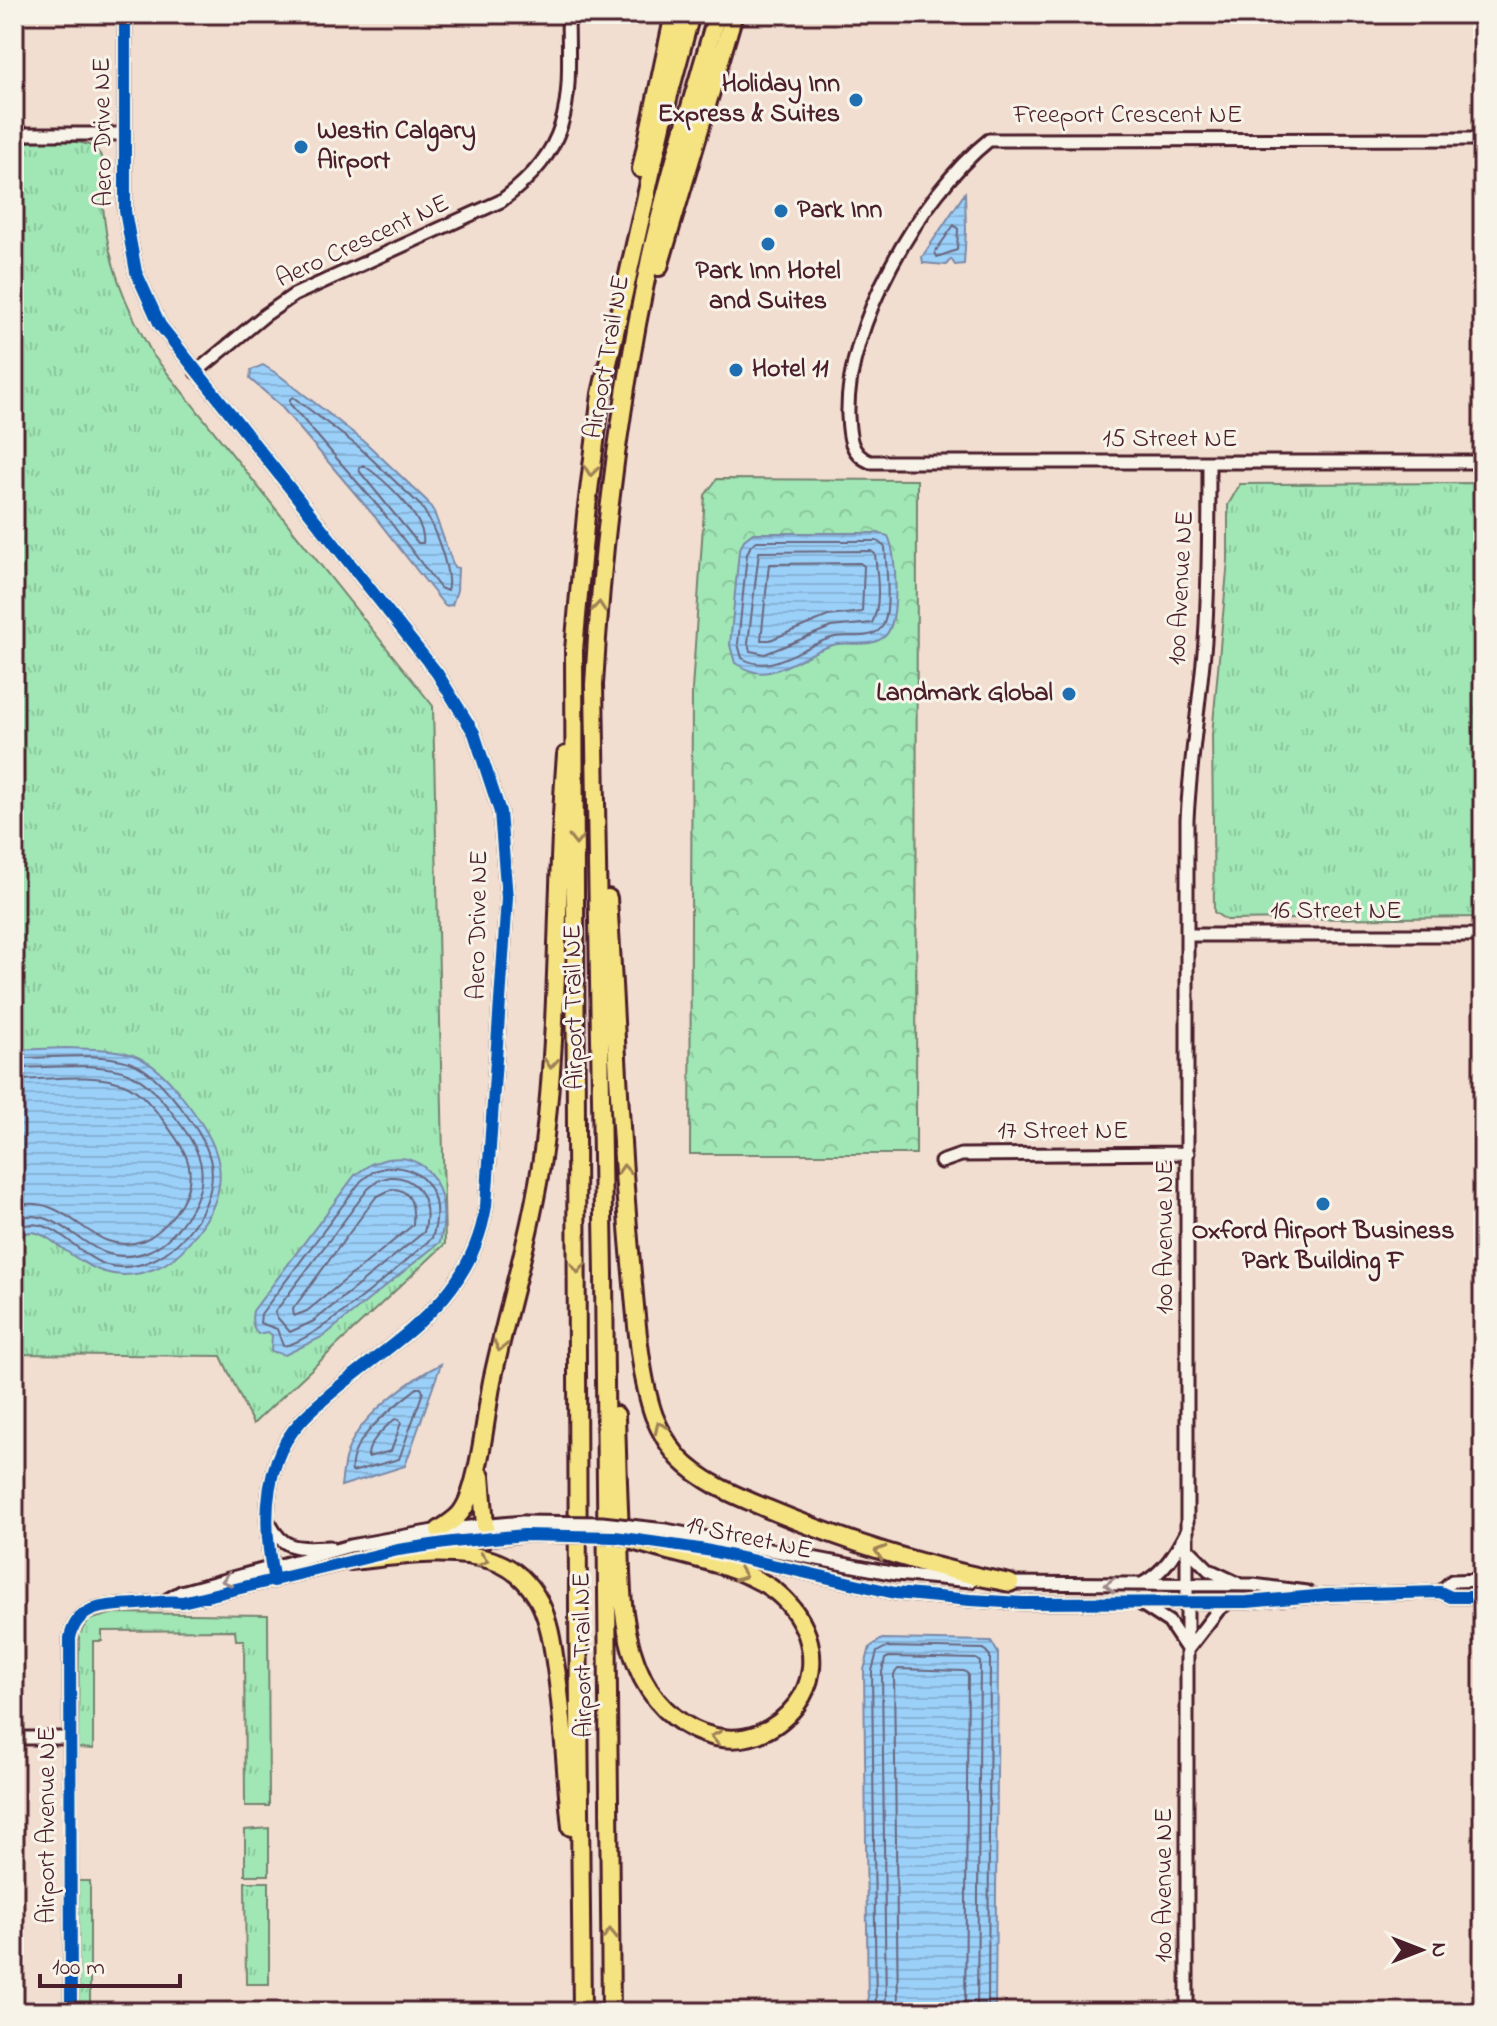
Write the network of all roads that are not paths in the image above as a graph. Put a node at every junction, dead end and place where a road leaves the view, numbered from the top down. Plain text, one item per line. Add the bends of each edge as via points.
1 (125, 14) edge
2 (568, 14) edge
3 (674, 14) edge
4 (691, 14) edge
5 (717, 14) edge
6 (734, 14) edge
7 (14, 134) edge
8 (125, 134) junction
9 (1483, 139) edge
10 (196, 372) junction
11 (601, 394) junction
12 (858, 455) joint
13 (1209, 462) junction
14 (1483, 462) edge
15 (612, 471) junction
16 (574, 650) junction
17 (594, 685) junction
18 (1189, 935) junction
19 (1483, 935) edge
20 (1188, 1153) junction
21 (941, 1162) dead end
22 (604, 1274) junction
23 (482, 1442) junction
24 (267, 1519) junction
25 (439, 1530) junction
26 (486, 1531) junction
27 (1187, 1531) junction
28 (625, 1538) joint
29 (666, 1548) junction
30 (1188, 1549) junction
31 (350, 1554) junction
32 (273, 1574) junction
33 (1483, 1580) edge
34 (1010, 1583) junction
35 (1139, 1585) junction
36 (1188, 1585) junction
37 (1241, 1585) junction
38 (1440, 1592) junction
39 (1327, 1595) junction
40 (1483, 1597) edge
41 (1188, 1601) junction
42 (1138, 1602) junction
43 (1229, 1602) junction
44 (70, 1638) joint
45 (1188, 1649) junction
46 (14, 1738) edge
47 (70, 1738) junction
48 (582, 1924) junction
49 (71, 2012) edge
50 (582, 2012) edge
51 (611, 2012) edge
52 (1187, 2012) edge

1 - 8 street, Aero Drive NE
2 - 10 street, Aero Crescent NE via 567,101 546,159 526,182 501,201 294,295
3 - 11 highway via 621,268
4 - 11 highway, Airport Trail NE
5 - 15 highway, Airport Trail NE via 650,258
6 - 15 highway via 654,285
7 - 8 street
8 - 10 street, Aero Drive NE via 125,211 136,272 160,325
9 - 12 street, Freeport Crescent NE via 989,140 934,199 864,321 847,397 850,441
10 - 24 street, Aero Drive NE via 437,673 474,733 500,812 507,898 486,1206 474,1252 434,1309 294,1428 277,1459
11 -> 16 highway, Airport Trail NE
12 - 13 street, 15 Street NE via 878,462
13 - 14 street, 15 Street NE
13 - 18 street, 100 Avenue NE via 1208,586 1187,820
17 -> 15 highway, Airport Trail NE
16 -> 23 highway via 544,1144
16 -> 48 highway, Airport Trail NE
17 - 22 highway, Airport Trail NE
34 -> 17 highway via 864,1547 741,1497 694,1471 669,1445 654,1417 628,1231
18 - 19 street, 16 Street NE
18 - 20 street, 100 Avenue NE
20 - 21 street, 17 Street NE via 961,1155
20 - 27 street, 100 Avenue NE
29 -> 22 highway via 770,1587 795,1611 811,1650 809,1683 775,1727 730,1740 694,1731 670,1713 635,1659 621,1591 615,1369
51 -> 22 highway, Airport Trail NE
23 - 25 highway via 463,1510
23 - 26 highway
24 - 31 street via 278,1539 293,1547
24 - 32 street, Aero Drive NE
25 - 26 street, 19 Street NE
25 - 31 street, 19 Street NE
26 - 28 street, 19 Street NE, bridge
26 - 31 street, 19 Street NE via 398,1550
26 - 34 street, 19 Street NE, bridge via 523,1522 602,1523 666,1530 896,1574
27 - 30 street, 100 Avenue NE
27 - 35 street via 1158,1575
28 - 29 highway, bridge
29 - 42 street, 19 Street NE via 718,1553 895,1593 1023,1603
30 - 36 street, 100 Avenue NE
30 - 37 street via 1209,1570
31 - 32 street, 19 Street NE
31 -> 48 highway via 474,1557 512,1570 532,1589 547,1622 557,1674
32 - 44 street, 19 Street NE via 181,1592 167,1600 89,1610 79,1617
33 - 38 street, 19 Street NE via 1452,1581
35 -> 34 street, 19 Street NE
35 - 36 street, 19 Street NE
36 - 37 street, 19 Street NE
36 - 41 street, 100 Avenue NE
37 - 39 street, 19 Street NE
38 - 39 street, 19 Street NE
38 - 40 street, 19 Street NE
39 - 43 street, 19 Street NE
41 - 42 street, 19 Street NE
41 - 43 street, 19 Street NE
41 - 45 street, 100 Avenue NE
42 - 45 street via 1169,1622
43 - 45 street
44 - 47 street, Airport Avenue NE
45 - 52 street, 100 Avenue NE
46 - 47 street
47 - 49 street, Airport Avenue NE
48 - 50 highway, Airport Trail NE

